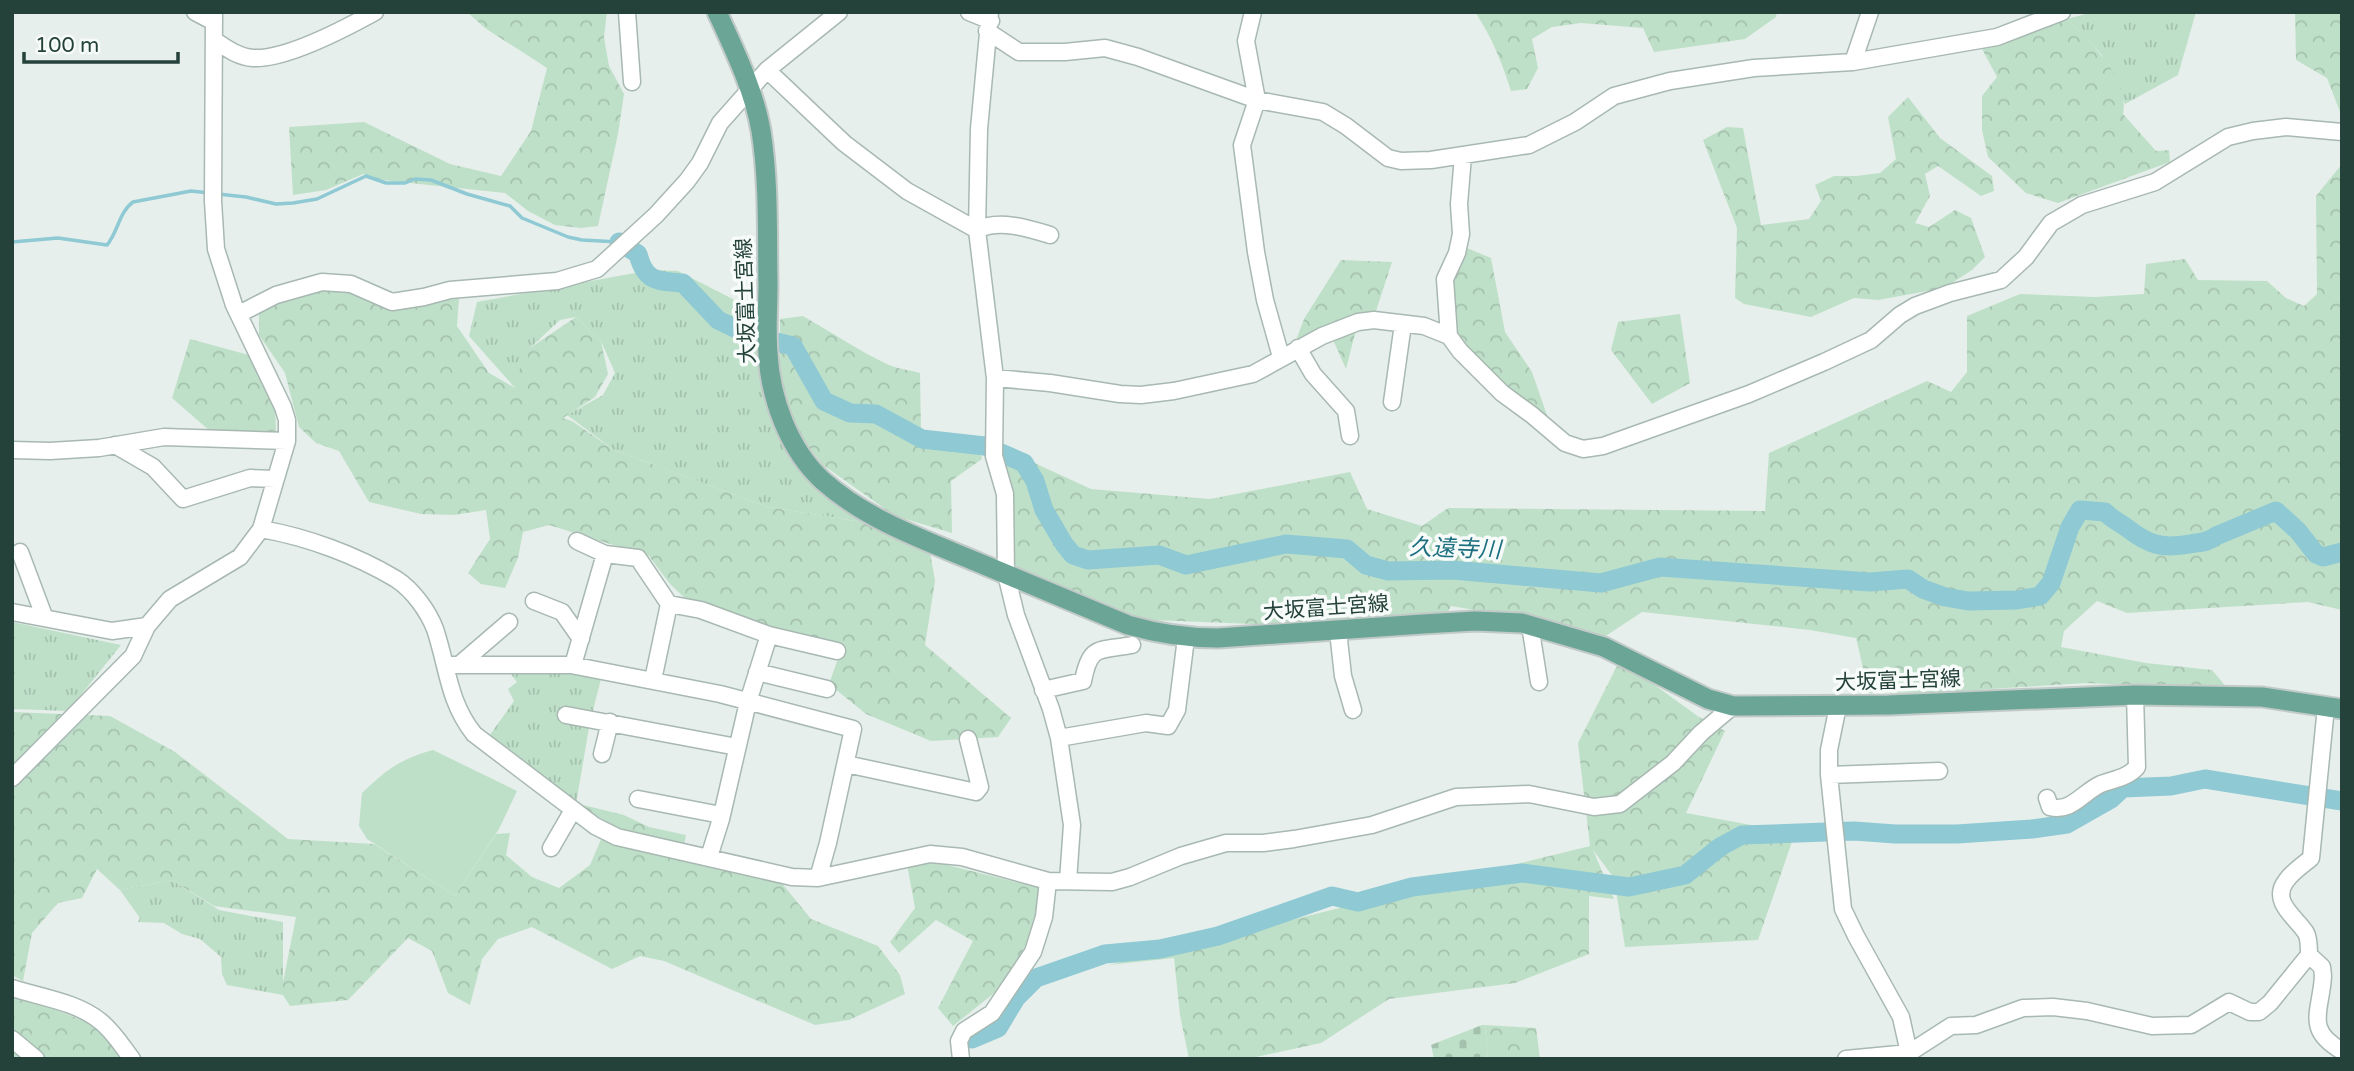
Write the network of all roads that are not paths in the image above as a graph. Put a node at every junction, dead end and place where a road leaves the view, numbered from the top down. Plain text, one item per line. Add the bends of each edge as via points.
1 (195, 12) edge
2 (375, 12) edge
3 (627, 12) edge
4 (717, 12) edge
5 (839, 12) edge
6 (969, 12) edge
7 (1253, 12) edge
8 (1870, 12) edge
9 (2062, 12) edge
10 (214, 17) edge
11 (989, 22) edge
12 (214, 40) junction
13 (1853, 62) junction
14 (767, 70) junction
15 (632, 82) dead end
16 (749, 89) junction
17 (1257, 100) junction
18 (2342, 132) edge
19 (1463, 156) junction
20 (977, 230) junction
21 (1050, 235) dead end
22 (239, 314) junction
23 (1403, 324) junction
24 (1449, 335) junction
25 (1298, 348) junction
26 (1281, 357) junction
27 (995, 378) junction
28 (1392, 402) dead end
29 (1350, 436) dead end
30 (287, 441) junction
31 (115, 445) junction
32 (12, 450) edge
33 (276, 479) junction
34 (261, 529) junction
35 (577, 541) dead end
36 (20, 552) dead end
37 (605, 554) junction
38 (1006, 574) junction
39 (534, 601) dead end
40 (668, 604) junction
41 (12, 612) edge
42 (44, 616) junction
43 (509, 622) dead end
44 (1531, 625) junction
45 (147, 626) junction
46 (1338, 631) junction
47 (769, 635) junction
48 (1186, 638) junction
49 (581, 639) junction
50 (1133, 643) junction
51 (837, 651) dead end
52 (452, 665) junction
53 (573, 665) junction
54 (757, 672) junction
55 (653, 680) junction
56 (1539, 682) dead end
57 (827, 689) dead end
58 (1043, 690) junction
59 (2135, 695) junction
60 (748, 702) junction
61 (1733, 706) junction
62 (1838, 706) junction
63 (2334, 708) edge
64 (1353, 710) dead end
65 (566, 715) dead end
66 (610, 722) junction
67 (1059, 738) junction
68 (968, 739) dead end
69 (737, 747) junction
70 (602, 754) dead end
71 (846, 764) junction
72 (1939, 771) dead end
73 (1829, 775) junction
74 (12, 778) edge
75 (2047, 798) dead end
76 (638, 799) dead end
77 (573, 810) junction
78 (721, 816) junction
79 (551, 848) dead end
80 (709, 858) junction
81 (818, 877) junction
82 (1048, 881) junction
83 (1069, 881) junction
84 (2309, 955) junction
85 (12, 988) edge
86 (12, 1039) edge
87 (2342, 1051) edge
88 (1909, 1053) junction
89 (36, 1059) edge
90 (132, 1059) edge
91 (961, 1059) edge
92 (1846, 1059) edge

1 - 10 street
2 - 12 street via 278,55 247,57
3 - 15 street
4 - 16 main road, 大坂富士宮線
5 - 14 street
6 - 11 street
7 - 17 street via 1246,41
8 - 13 street
9 - 13 street via 1997,37
10 - 12 street
11 - 17 street via 1019,51 1105,48
11 - 20 street via 979,128
12 - 22 street via 216,249
13 - 19 street via 1754,68 1670,81 1614,96 1529,145
14 - 16 street
14 - 20 street via 844,143 907,191
16 - 22 street via 720,123 687,181 597,269 557,282 450,290 392,302 351,284 322,282 276,295
16 - 38 main road, 大坂富士宮線 via 760,129 766,186 768,356 785,427 821,480 878,519
17 - 19 street via 1324,112 1388,158 1411,161
17 - 26 street via 1242,145 1265,300
18 - 24 street via 2286,127 2228,138 2155,182 2082,205 2057,219 2001,279 1915,306 1871,340 1749,394 1603,446 1583,449 1565,443 1502,393
19 - 24 street via 1461,234 1445,279
20 - 21 street via 1020,226
20 - 27 street
22 - 30 street via 277,391 287,420
23 - 24 street
23 - 25 street via 1358,322
23 - 28 street
25 - 26 street
25 - 29 street via 1313,374 1346,411
26 - 27 street via 1254,374 1141,395
27 - 38 street via 994,450 1005,494
30 - 31 street via 164,437
30 - 33 street
31 - 32 street via 50,452
31 - 33 street via 153,467 183,499 250,478
33 - 34 street
34 - 45 street via 240,557 170,599
34 - 52 street via 322,545 398,580 418,599
35 - 37 street
36 - 42 street
37 - 40 street via 638,558
37 - 49 street
38 - 50 main road, 大坂富士宮線
38 - 58 street
39 - 49 street via 562,612
40 - 47 street via 701,610
40 - 55 street
41 - 42 street
42 - 45 street via 112,631
43 - 52 street
44 - 46 main road, 大坂富士宮線 via 1475,621
44 - 56 street
44 - 61 main road, 大坂富士宮線 via 1604,647 1708,699
45 - 74 street via 133,656
46 - 48 main road, 大坂富士宮線
46 - 64 street via 1343,677
47 - 51 street
47 - 54 street
48 - 50 main road, 大坂富士宮線 via 1154,634
48 - 67 street via 1177,710 1168,726 1146,723
49 - 53 street
50 - 58 street via 1093,653 1083,681
52 - 53 street
52 - 77 street via 454,700 474,734
53 - 55 street
54 - 57 street
54 - 60 street
55 - 60 street
58 - 67 street
59 - 62 main road, 大坂富士宮線
59 - 63 main road, 大坂富士宮線 via 2262,696
59 - 75 street via 2137,767 2068,806 2050,807
60 - 69 street
60 - 71 street via 853,729
61 - 62 main road, 大坂富士宮線
61 - 83 street via 1673,763 1619,804 1594,807 1529,794 1456,797 1372,825 1294,839 1226,843 1112,882
62 - 73 street
63 - 84 street via 2311,858 2286,881 2281,898 2307,934
65 - 66 street
66 - 69 street
66 - 70 street
67 - 83 street via 1072,825
68 - 71 street via 980,787 976,792
69 - 78 street
71 - 81 street
72 - 73 street
73 - 88 street via 1843,909 1901,1017
76 - 78 street
77 - 79 street
77 - 80 street via 617,837
78 - 80 street
80 - 81 street via 792,877
81 - 82 street via 930,854 962,857
82 - 83 street
82 - 91 street via 1044,917 1033,952 992,1013 964,1031 959,1041
84 - 87 street via 2322,967 2318,1030
84 - 88 street via 2259,1013 2229,1002 2191,1025 2152,1026 2087,1011 2023,1008 1976,1024 1951,1026
85 - 90 street via 92,1016
86 - 89 street
88 - 92 street

